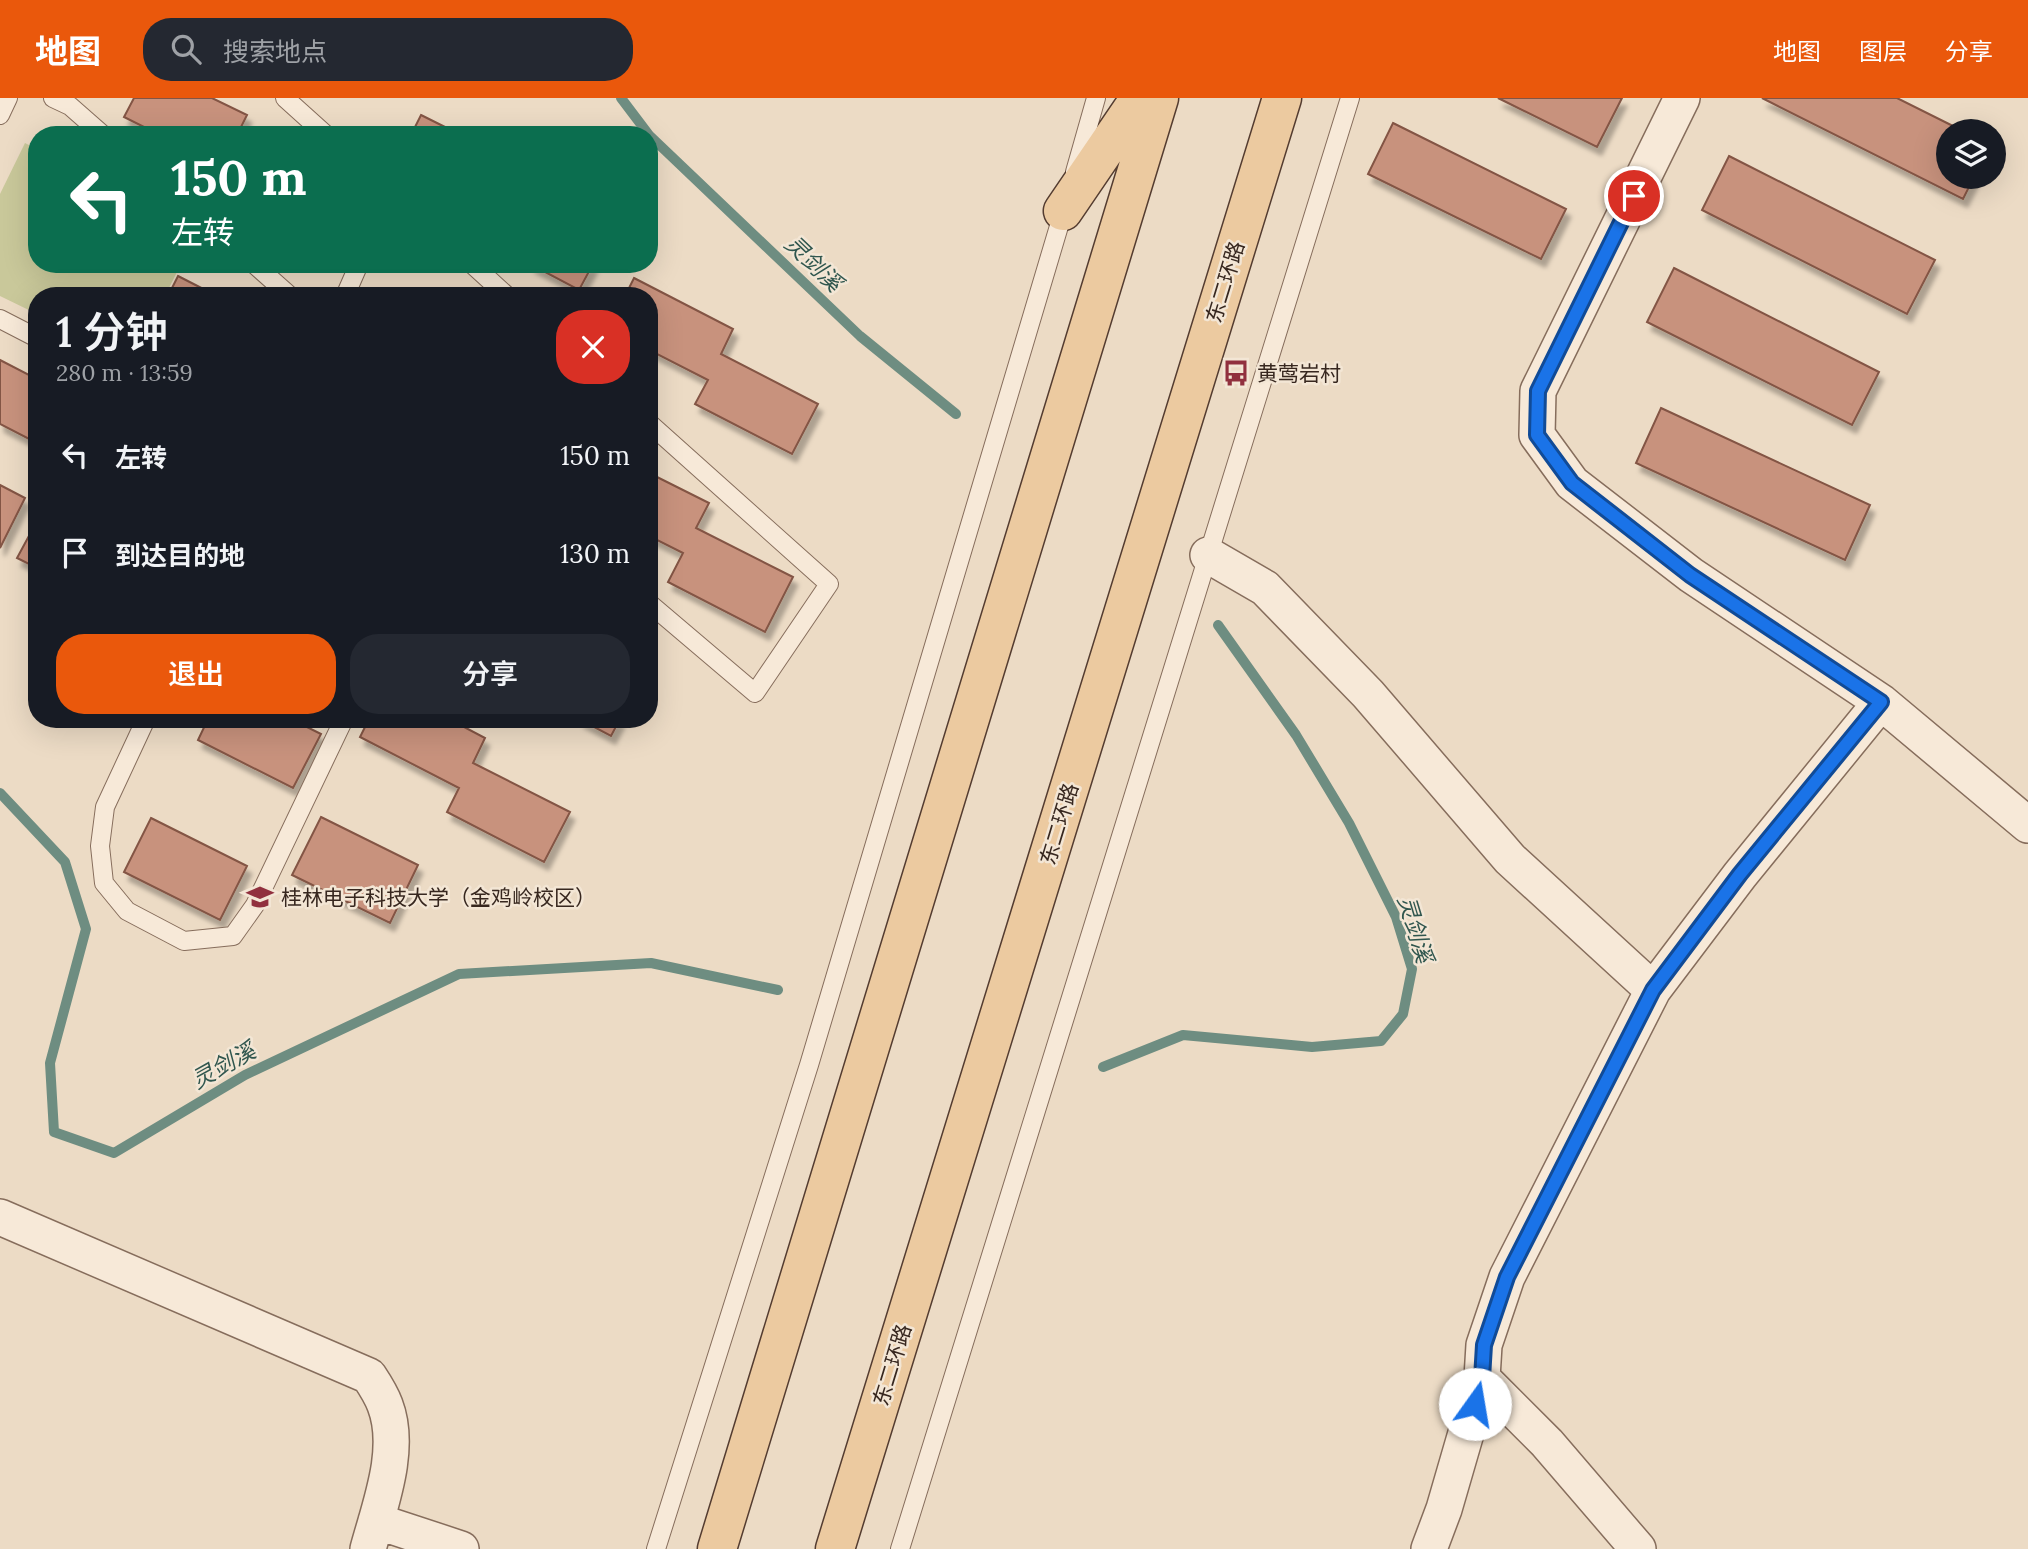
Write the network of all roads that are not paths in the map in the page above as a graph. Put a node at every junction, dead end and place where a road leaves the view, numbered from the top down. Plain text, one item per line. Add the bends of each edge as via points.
1 (8, 98) edge
2 (53, 98) edge
3 (285, 98) edge
4 (1096, 98) edge
5 (1140, 98) edge
6 (1159, 98) edge
7 (1282, 98) edge
8 (1350, 98) edge
9 (1682, 98) edge
10 (0, 115) edge
11 (93, 126) edge
12 (316, 126) edge
13 (1063, 211) junction
14 (264, 273) edge
15 (482, 273) edge
16 (280, 287) edge
17 (497, 287) edge
18 (0, 319) edge
19 (28, 333) edge
20 (658, 431) edge
21 (1208, 555) junction
22 (658, 611) edge
23 (1881, 702) junction
24 (142, 728) edge
25 (340, 728) edge
26 (2028, 825) edge
27 (1653, 990) junction
28 (0, 1217) edge
29 (1482, 1378) junction
30 (372, 1535) edge
31 (461, 1549) edge
32 (656, 1549) edge
33 (717, 1549) edge
34 (835, 1549) edge
35 (900, 1549) edge
36 (1429, 1549) edge
37 (1638, 1549) edge

1 - 10 lane
2 - 11 lane
3 - 12 lane
4 - 13 lane
5 - 13 main road
6 - 33 main road
7 - 34 main road, 东二环路
8 - 21 lane
9 - 23 street via 1538,391 1537,435 1572,483 1690,575
13 - 32 lane via 809,1065
14 - 16 lane
15 - 17 lane
18 - 19 lane
20 - 22 lane via 829,584 755,693
21 - 27 street via 1265,588 1367,694 1510,859
21 - 35 lane
23 - 26 street
23 - 27 street via 1740,874
24 - 25 lane via 105,807 100,846 104,883 127,911 184,941 233,936 255,905
27 - 29 street via 1507,1277 1484,1345
28 - 30 street via 369,1376 385,1405 391,1441
29 - 36 street
29 - 37 street via 1547,1443
30 - 31 street

